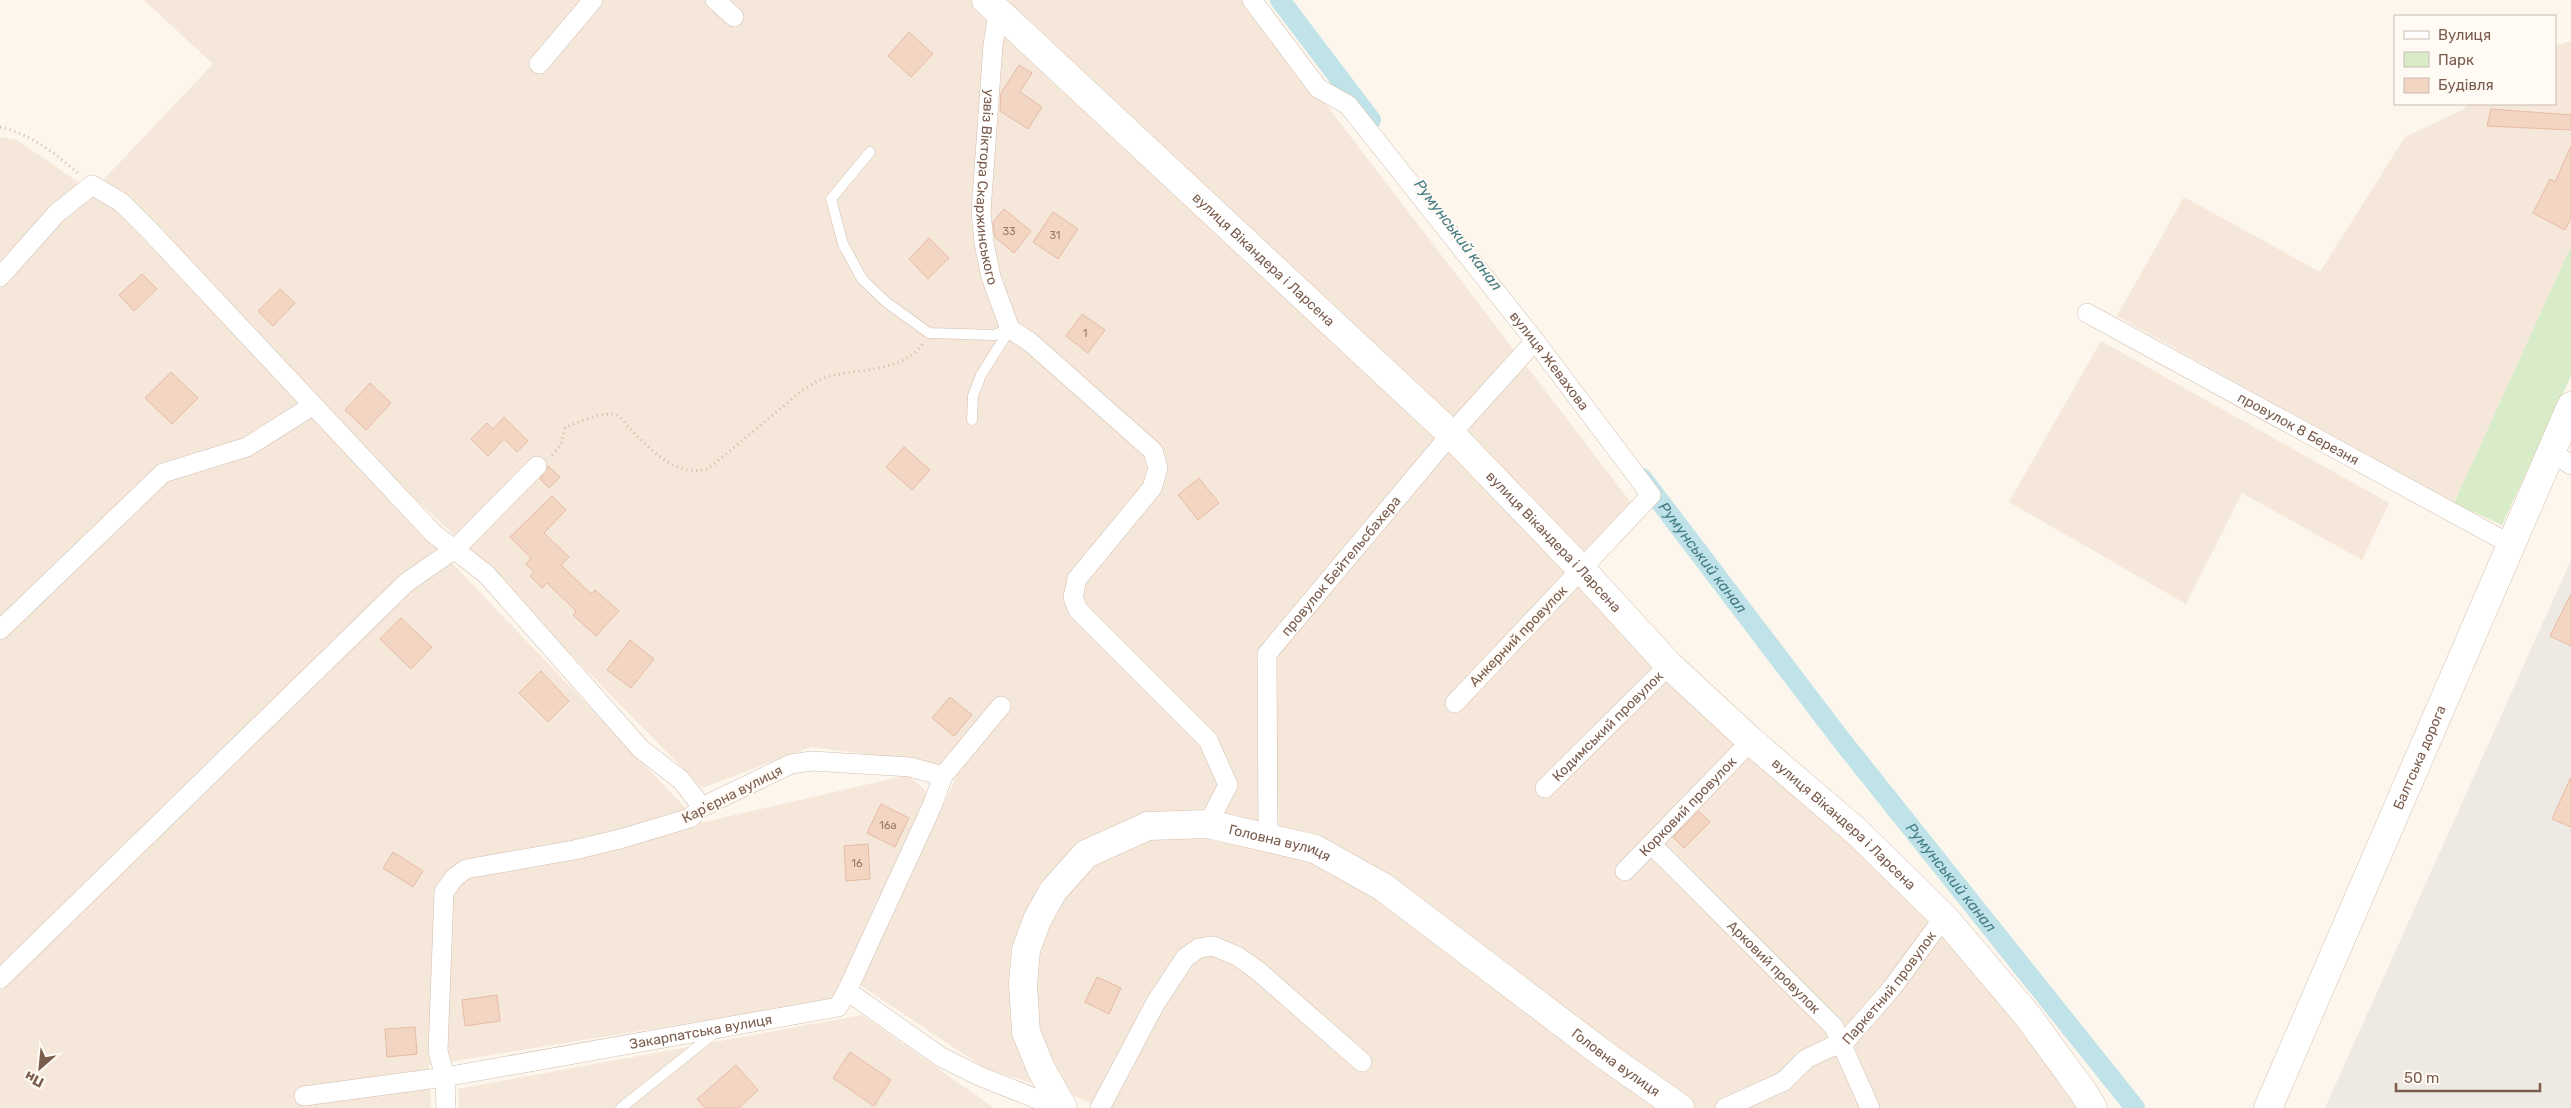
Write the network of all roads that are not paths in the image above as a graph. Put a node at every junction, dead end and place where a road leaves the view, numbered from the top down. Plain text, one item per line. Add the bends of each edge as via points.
1 (593, 0) edge
2 (716, 0) edge
3 (1252, 0) edge
4 (992, 6) edge
5 (734, 17) dead end
6 (539, 64) dead end
7 (870, 152) dead end
8 (0, 278) edge
9 (2087, 313) dead end
10 (1010, 329) junction
11 (1535, 341) junction
12 (312, 406) junction
13 (2571, 406) edge
14 (972, 420) dead end
15 (1451, 434) junction
16 (2561, 458) edge
17 (537, 466) road end
18 (1652, 495) joint
19 (2510, 544) junction
20 (455, 549) junction
21 (1582, 570) junction
22 (0, 630) edge
23 (1669, 665) junction
24 (1454, 703) dead end
25 (1001, 706) dead end
26 (1751, 741) junction
27 (943, 776) junction
28 (1545, 788) dead end
29 (702, 806) junction
30 (1208, 824) junction
31 (1268, 837) junction
32 (1651, 844) junction
33 (1625, 871) dead end
34 (1944, 917) junction
35 (0, 979) edge
36 (848, 991) junction
37 (721, 1027) junction
38 (1844, 1044) junction
39 (1362, 1062) dead end
40 (445, 1077) junction
41 (304, 1096) dead end
42 (446, 1108) edge
43 (621, 1108) edge
44 (1062, 1108) edge
45 (1100, 1108) edge
46 (1680, 1108) edge
47 (1725, 1108) edge
48 (1870, 1108) edge
49 (2093, 1108) edge
50 (2268, 1108) edge

1 - 6 street
2 - 5 street
3 - 11 street, вулиця Жевахова via 1318,88 1348,105
4 - 10 street, узвіз Віктора Скаржинського via 993,45 981,211 991,277
4 - 15 street, вулиця Вікандера і Ларсена
7 - 10 lane via 831,199 843,244 862,279 886,302 929,333 994,335
8 - 12 street via 57,213 92,185 120,202 152,233
9 - 19 street, провулок 8 Березня
10 - 14 lane via 981,375 973,396
10 - 30 street via 1030,342 1153,451 1158,468 1152,488 1077,579 1073,596 1078,610 1208,740 1228,785
11 - 15 street, провулок Бейтельсбахера
11 - 18 street, вулиця Жевахова
12 - 20 street via 433,533
12 - 22 street via 247,447 163,474
13 - 16 street, Балтська дорога
15 - 21 street, вулиця Вікандера і Ларсена
15 - 31 street, провулок Бейтельсбахера via 1267,654
16 - 19 street, Балтська дорога
17 - 20 street
18 - 21 street, Анкерний провулок
19 - 50 street, Балтська дорога
20 - 29 street via 486,574 641,749 681,780
20 - 35 street via 407,582
21 - 23 street, вулиця Вікандера і Ларсена
21 - 24 street, Анкерний провулок
23 - 26 street, вулиця Вікандера і Ларсена
23 - 28 street, Кодимський провулок
25 - 27 street, Закарпатська вулиця
26 - 32 street, Корковий провулок
26 - 34 street, вулиця Вікандера і Ларсена via 1856,831
27 - 29 street, Карʼєрна вулиця via 910,767 812,761 792,764
27 - 36 street, Закарпатська вулиця
29 - 40 street, Карʼєрна вулиця via 690,818 620,839 466,869 454,878 444,892 438,1051
30 - 31 street, Головна вулиця
30 - 44 street, Головна вулиця via 1148,826 1086,854 1053,891 1037,920 1026,950 1023,984 1026,1032
31 - 46 street, Головна вулиця via 1315,849 1383,887
32 - 33 street, Корковий провулок
32 - 38 street, Арковий провулок via 1834,1027
34 - 38 street, Паркетний провулок via 1892,988
34 - 49 street, вулиця Вікандера і Ларсена via 2027,1015
36 - 37 street, Закарпатська вулиця via 838,1007
36 - 44 street via 941,1056 979,1076
37 - 40 street, Закарпатська вулиця
37 - 43 lane
38 - 47 street, Паркетний провулок via 1806,1059 1784,1081
38 - 48 street, Арковий провулок
39 - 45 street via 1258,970 1213,946 1200,948 1185,958 1155,1004
40 - 41 street, Закарпатська вулиця
40 - 42 street

